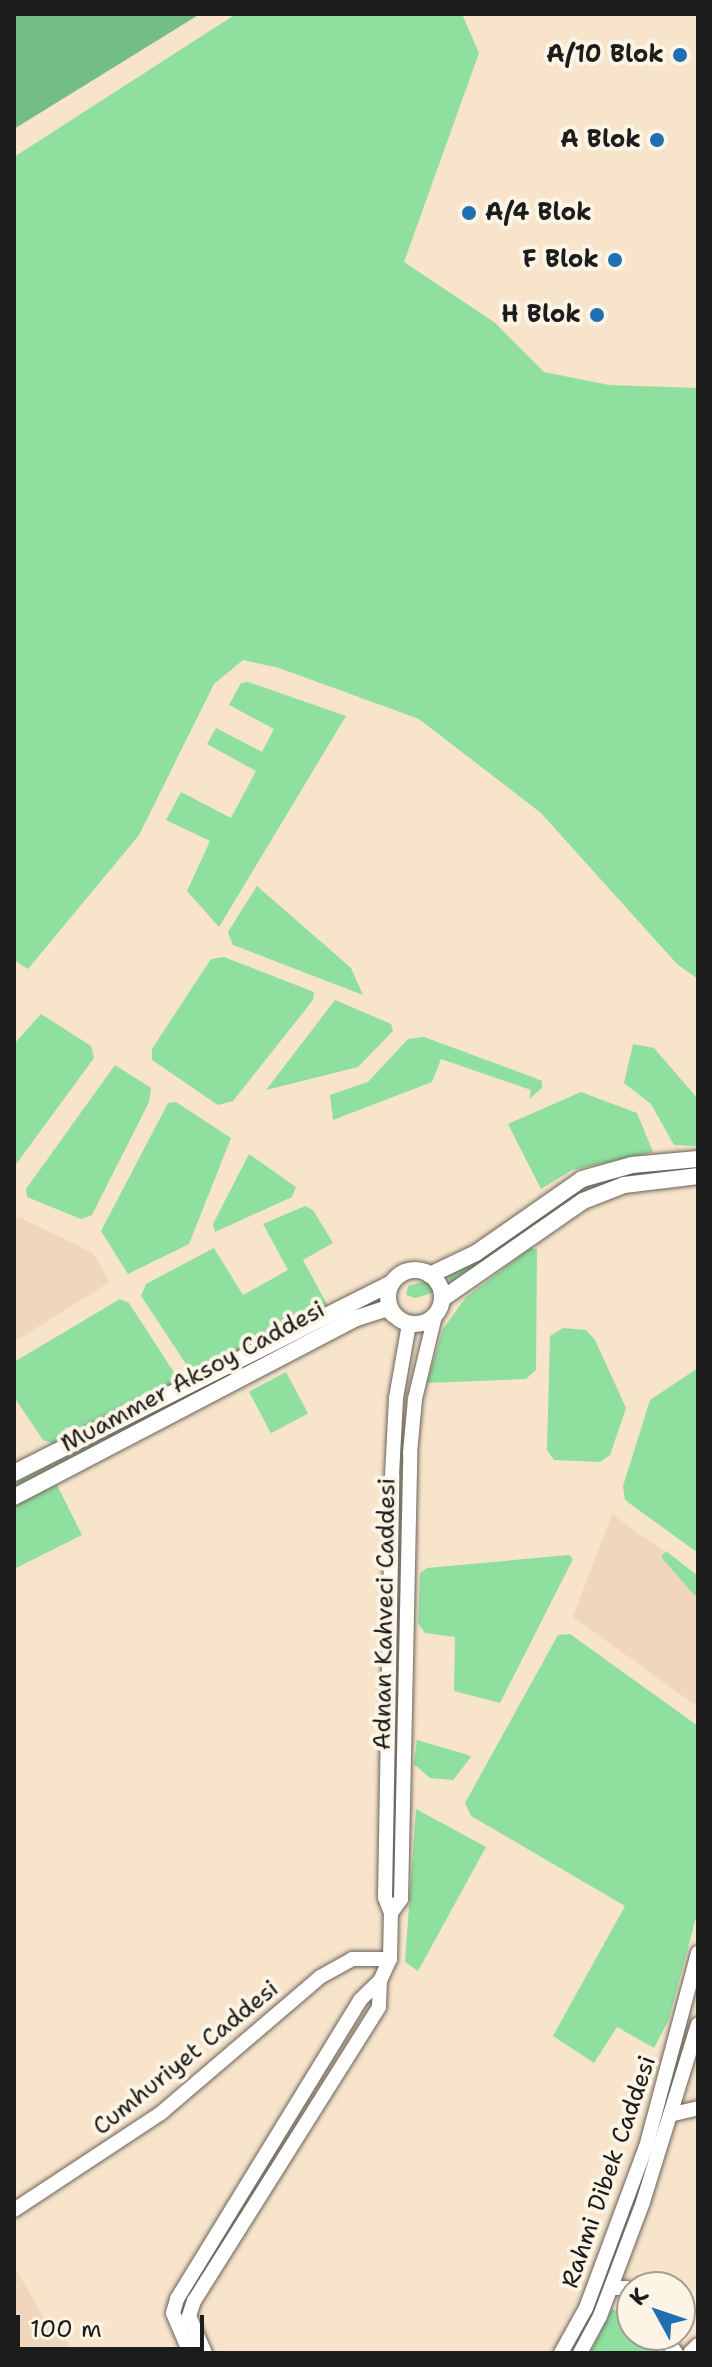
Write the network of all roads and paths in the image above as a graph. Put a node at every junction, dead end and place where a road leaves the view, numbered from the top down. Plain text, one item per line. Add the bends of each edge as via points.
1 (698, 1159) edge
2 (698, 1176) edge
3 (430, 1275) junction
4 (392, 1283) junction
5 (442, 1299) junction
6 (435, 1316) junction
7 (401, 1320) junction
8 (14, 1473) edge
9 (14, 1497) edge
10 (391, 1913) junction
11 (698, 1953) edge
12 (390, 1959) junction
13 (380, 1981) junction
14 (698, 2024) edge
15 (698, 2108) edge
16 (673, 2114) junction
17 (14, 2210) edge
18 (612, 2288) junction
19 (616, 2288) edge
20 (698, 2345) edge
21 (190, 2353) edge
22 (205, 2353) edge
23 (561, 2353) edge
24 (580, 2353) edge
25 (690, 2353) edge

1 - 3 main road via 632,1165 582,1179 476,1253
2 - 5 main road via 624,1185 583,1201
3 - 4 main road via 405,1272
3 - 5 main road
4 - 7 main road via 388,1300
4 - 8 main road
5 - 6 main road
6 - 7 main road
6 - 10 main road, Adnan Kahveci Caddesi via 415,1399 410,1453 401,1899
7 - 9 main road, Muammer Aksoy Caddesi via 387,1308 357,1318
7 - 10 main road, Adnan Kahveci Caddesi via 392,1475 385,1882
10 - 12 main road, Adnan Kahveci Caddesi
11 - 23 main road, Rahmi Dibek Caddesi via 646,2147 586,2308
12 - 13 main road, Adnan Kahveci Caddesi
12 - 17 main road, Cumhuriyet Caddesi via 352,1959 320,1977 161,2113
13 - 21 main road via 360,2000 177,2299 173,2313
13 - 22 main road, Adnan Kahveci Caddesi via 379,2007 194,2301 189,2316
14 - 16 main road, Rahmi Dibek Caddesi
15 - 16 main road
16 - 18 main road, Rahmi Dibek Caddesi
18 - 19 main road
18 - 24 main road, Rahmi Dibek Caddesi
20 - 25 main road

